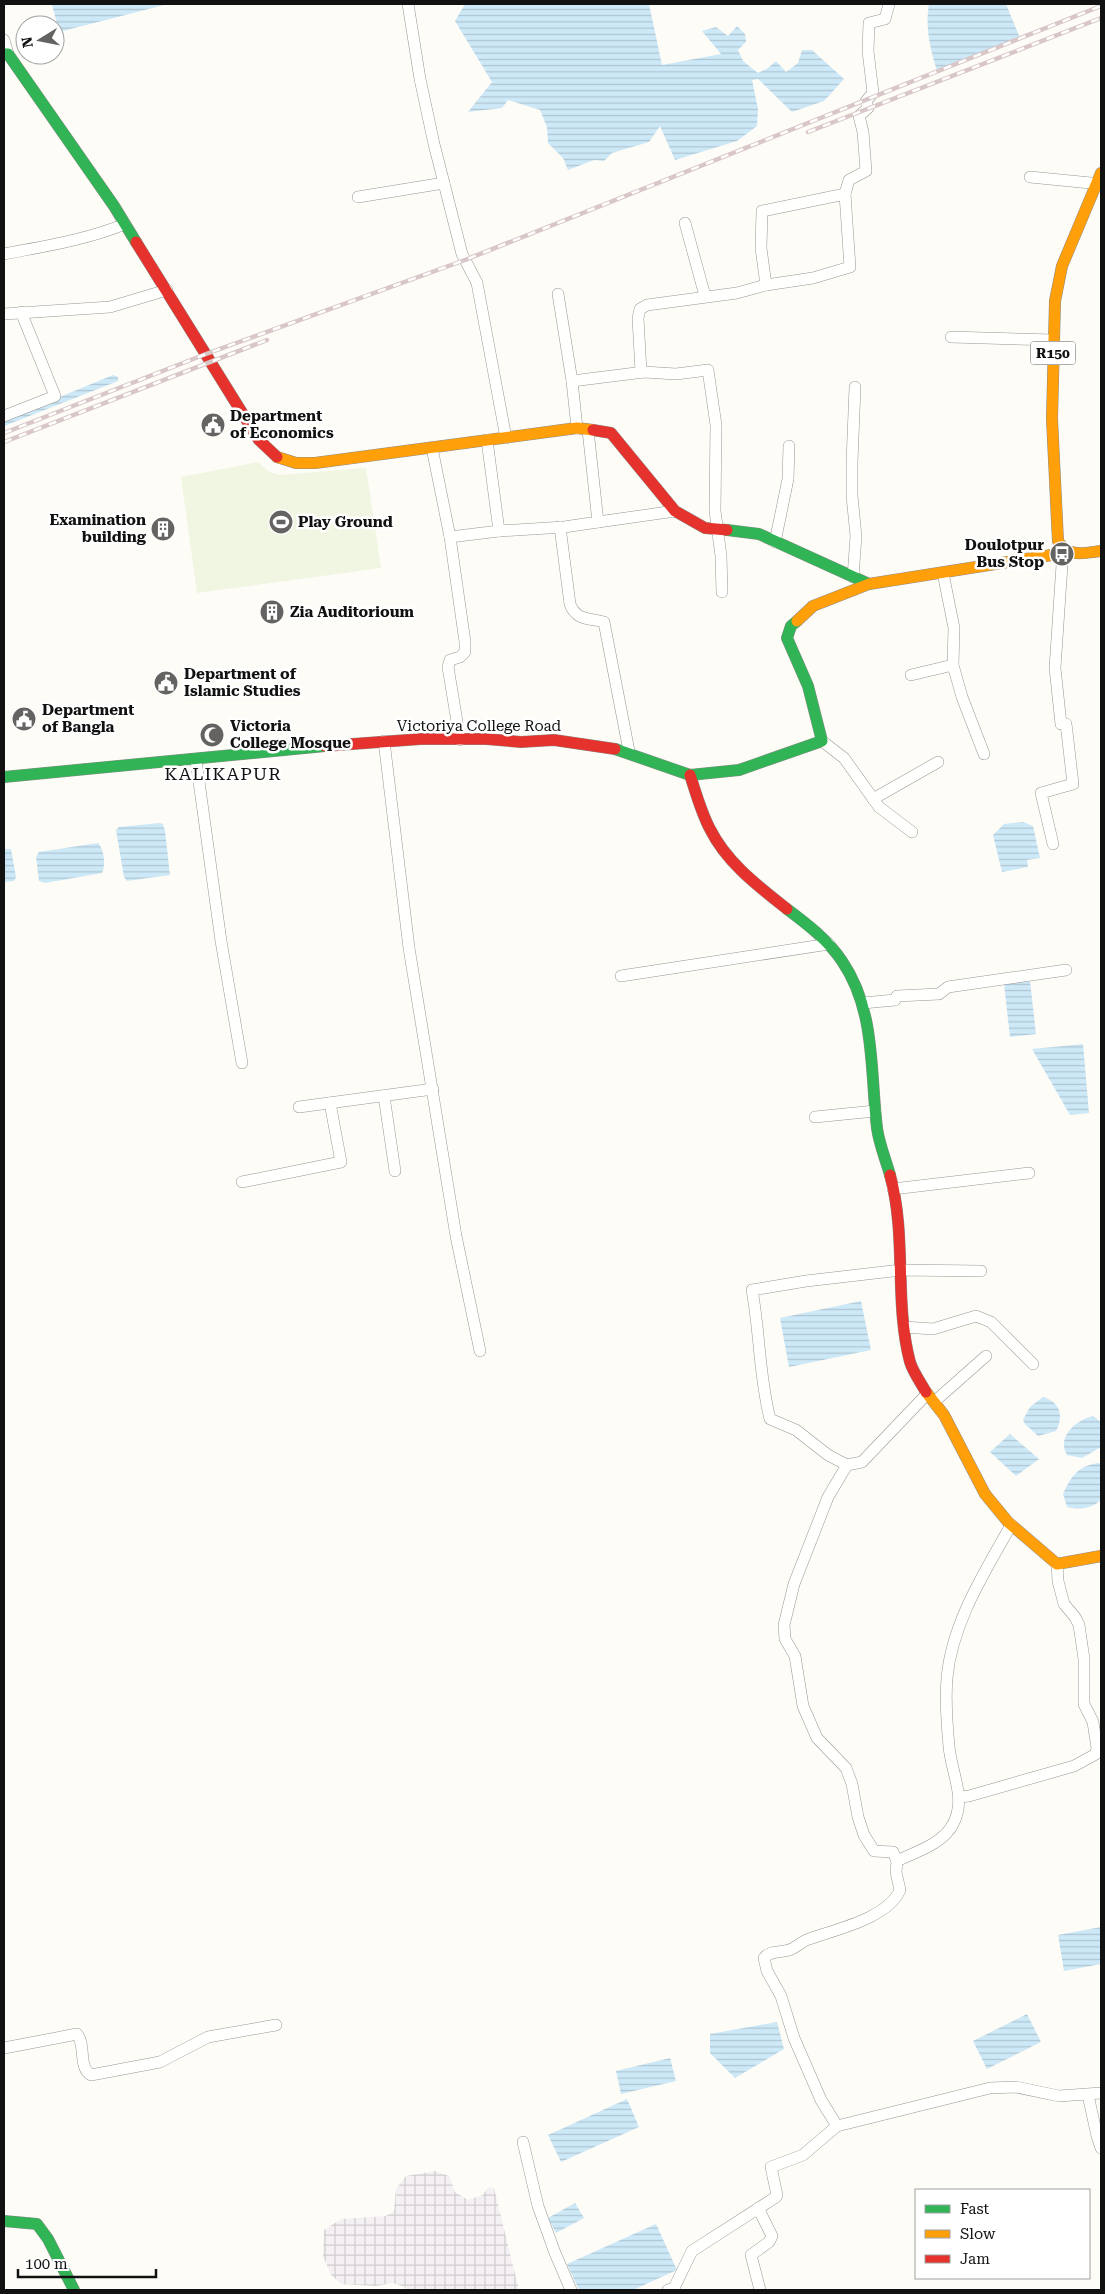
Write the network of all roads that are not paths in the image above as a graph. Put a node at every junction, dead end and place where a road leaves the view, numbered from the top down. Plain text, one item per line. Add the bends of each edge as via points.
1 (408, 4) edge
2 (889, 4) edge
3 (4, 40) edge
4 (6, 54) edge
5 (1101, 173) edge
6 (1030, 178) dead end
7 (444, 183) junction
8 (1099, 184) edge
9 (845, 194) junction
10 (358, 197) dead end
11 (685, 223) dead end
12 (125, 224) junction
13 (4, 254) edge
14 (766, 285) junction
15 (167, 290) junction
16 (558, 294) dead end
17 (705, 296) junction
18 (21, 312) junction
19 (4, 314) edge
20 (951, 337) dead end
21 (1053, 340) junction
22 (641, 372) junction
23 (572, 381) junction
24 (855, 387) dead end
25 (4, 416) edge
26 (583, 429) junction
27 (506, 438) junction
28 (487, 440) junction
29 (789, 446) dead end
30 (432, 448) junction
31 (675, 512) junction
32 (598, 522) junction
33 (560, 527) junction
34 (718, 529) junction
35 (499, 531) junction
36 (450, 537) junction
37 (775, 542) junction
38 (1063, 550) junction
39 (1101, 551) edge
40 (943, 572) junction
41 (853, 577) junction
42 (869, 584) junction
43 (722, 592) dead end
44 (953, 665) junction
45 (911, 675) dead end
46 (460, 740) junction
47 (384, 741) junction
48 (822, 741) junction
49 (629, 751) junction
50 (984, 754) dead end
51 (196, 760) junction
52 (938, 762) dead end
53 (690, 775) junction
54 (4, 778) edge
55 (873, 799) junction
56 (912, 832) dead end
57 (1054, 844) dead end
58 (829, 944) junction
59 (1066, 970) dead end
60 (621, 976) dead end
61 (863, 1003) junction
62 (242, 1063) dead end
63 (433, 1089) junction
64 (384, 1096) junction
65 (330, 1103) junction
66 (299, 1107) dead end
67 (875, 1111) junction
68 (816, 1117) dead end
69 (395, 1171) dead end
70 (1029, 1173) dead end
71 (242, 1182) dead end
72 (893, 1189) junction
73 (901, 1270) junction
74 (981, 1271) dead end
75 (904, 1327) junction
76 (480, 1351) dead end
77 (986, 1356) dead end
78 (1033, 1364) dead end
79 (930, 1398) junction
80 (847, 1465) junction
81 (1011, 1525) junction
82 (1101, 1556) edge
83 (1057, 1564) junction
84 (1097, 1721) edge
85 (959, 1797) junction
86 (897, 1861) junction
87 (276, 2025) dead end
88 (4, 2048) edge
89 (1101, 2093) edge
90 (1088, 2095) junction
91 (837, 2126) junction
92 (523, 2142) dead end
93 (1101, 2148) edge
94 (758, 2208) junction
95 (4, 2221) edge
96 (74, 2290) edge
97 (571, 2290) edge
98 (668, 2290) edge
99 (760, 2290) edge

1 - 7 street via 420,79
2 - 9 street via 885,18 869,23 868,51 873,93 866,101 868,108 859,116 866,170 848,180
3 - 4 street
4 - 12 street
5 - 8 street, R150
6 - 8 street
7 - 10 street
7 - 27 street via 462,254 477,283
8 - 21 street, R150 via 1062,266 1055,301
9 - 14 street via 762,211 761,248
9 - 14 street via 850,267 813,278
11 - 17 street
12 - 13 street via 102,234
12 - 15 street
14 - 17 street
15 - 18 street via 110,308
15 - 30 street via 259,440 283,462 310,464
16 - 23 street
17 - 22 street via 647,305 640,309
18 - 19 street
18 - 25 street via 55,396
20 - 21 street
21 - 38 street, R150 via 1054,495 1058,541
22 - 23 street
22 - 34 street via 676,374 708,370 716,425 715,511
23 - 26 street
24 - 41 street via 852,470 856,536
26 - 27 street
26 - 31 street via 611,433
26 - 32 street
27 - 28 street
28 - 30 street
28 - 35 street
29 - 37 street via 788,479
30 - 36 street
31 - 32 street
31 - 34 street via 706,528
32 - 33 street
33 - 35 street
33 - 49 street via 573,612 582,618 604,622
34 - 37 street via 759,534
34 - 43 street
35 - 36 street
36 - 46 street via 465,642 465,652 450,660 448,666
37 - 41 street
38 - 39 street via 1074,555
38 - 40 street via 1058,554
38 - 57 street via 1055,668 1061,724 1066,724 1073,784 1041,793
40 - 42 street
40 - 44 street via 954,628
41 - 42 street
42 - 48 street via 813,606 787,632 788,646 808,686
44 - 45 street
44 - 50 street
46 - 47 street, Victoriya College Road
46 - 49 street, Victoriya College Road via 554,740
47 - 51 street, Victoriya College Road
47 - 63 street via 409,948
48 - 53 street, Victoriya College Road via 739,770
48 - 55 street via 844,758
49 - 53 street, Victoriya College Road
51 - 54 street, Victoriya College Road
51 - 62 street
52 - 55 street
53 - 58 street via 707,827 720,846 750,880
55 - 56 street
58 - 60 street
58 - 61 street via 853,979
59 - 61 street via 948,987 939,994 898,996 895,1000
61 - 67 street via 868,1021
63 - 64 street
63 - 76 street via 456,1236
64 - 65 street
64 - 69 street
65 - 66 street
65 - 71 street via 341,1162
67 - 68 street
67 - 72 street
70 - 72 street
72 - 73 street
73 - 74 street
73 - 75 street
73 - 80 street via 752,1290 770,1419 796,1430 828,1455
75 - 78 street via 933,1329 976,1316 991,1322
75 - 79 street via 911,1364
77 - 79 street
79 - 80 street via 862,1462
79 - 81 street via 944,1415 966,1454 984,1494
80 - 86 street via 828,1497 794,1584 784,1625 785,1639 795,1656 803,1706 817,1738 846,1768 864,1835 874,1850 893,1852
81 - 83 street
81 - 85 street via 977,1587 953,1641 946,1678 948,1745
82 - 83 street
83 - 84 street via 1064,1604 1079,1625 1084,1659 1084,1704
84 - 85 street via 1097,1748 1092,1757 1074,1766
85 - 86 street via 953,1825 946,1833 930,1846
86 - 91 street via 900,1890 887,1907 846,1927 807,1939 764,1958 821,2100
87 - 88 street via 208,2037 160,2062 91,2075 86,2070 77,2034
89 - 90 street
90 - 91 street via 1059,2096 1016,2087 990,2088
90 - 93 street
91 - 94 street via 803,2155 771,2167 778,2195
92 - 97 street via 538,2206
94 - 98 street via 692,2251 674,2288
94 - 99 street via 772,2236 770,2242 751,2255
95 - 96 street via 37,2224 46,2234

